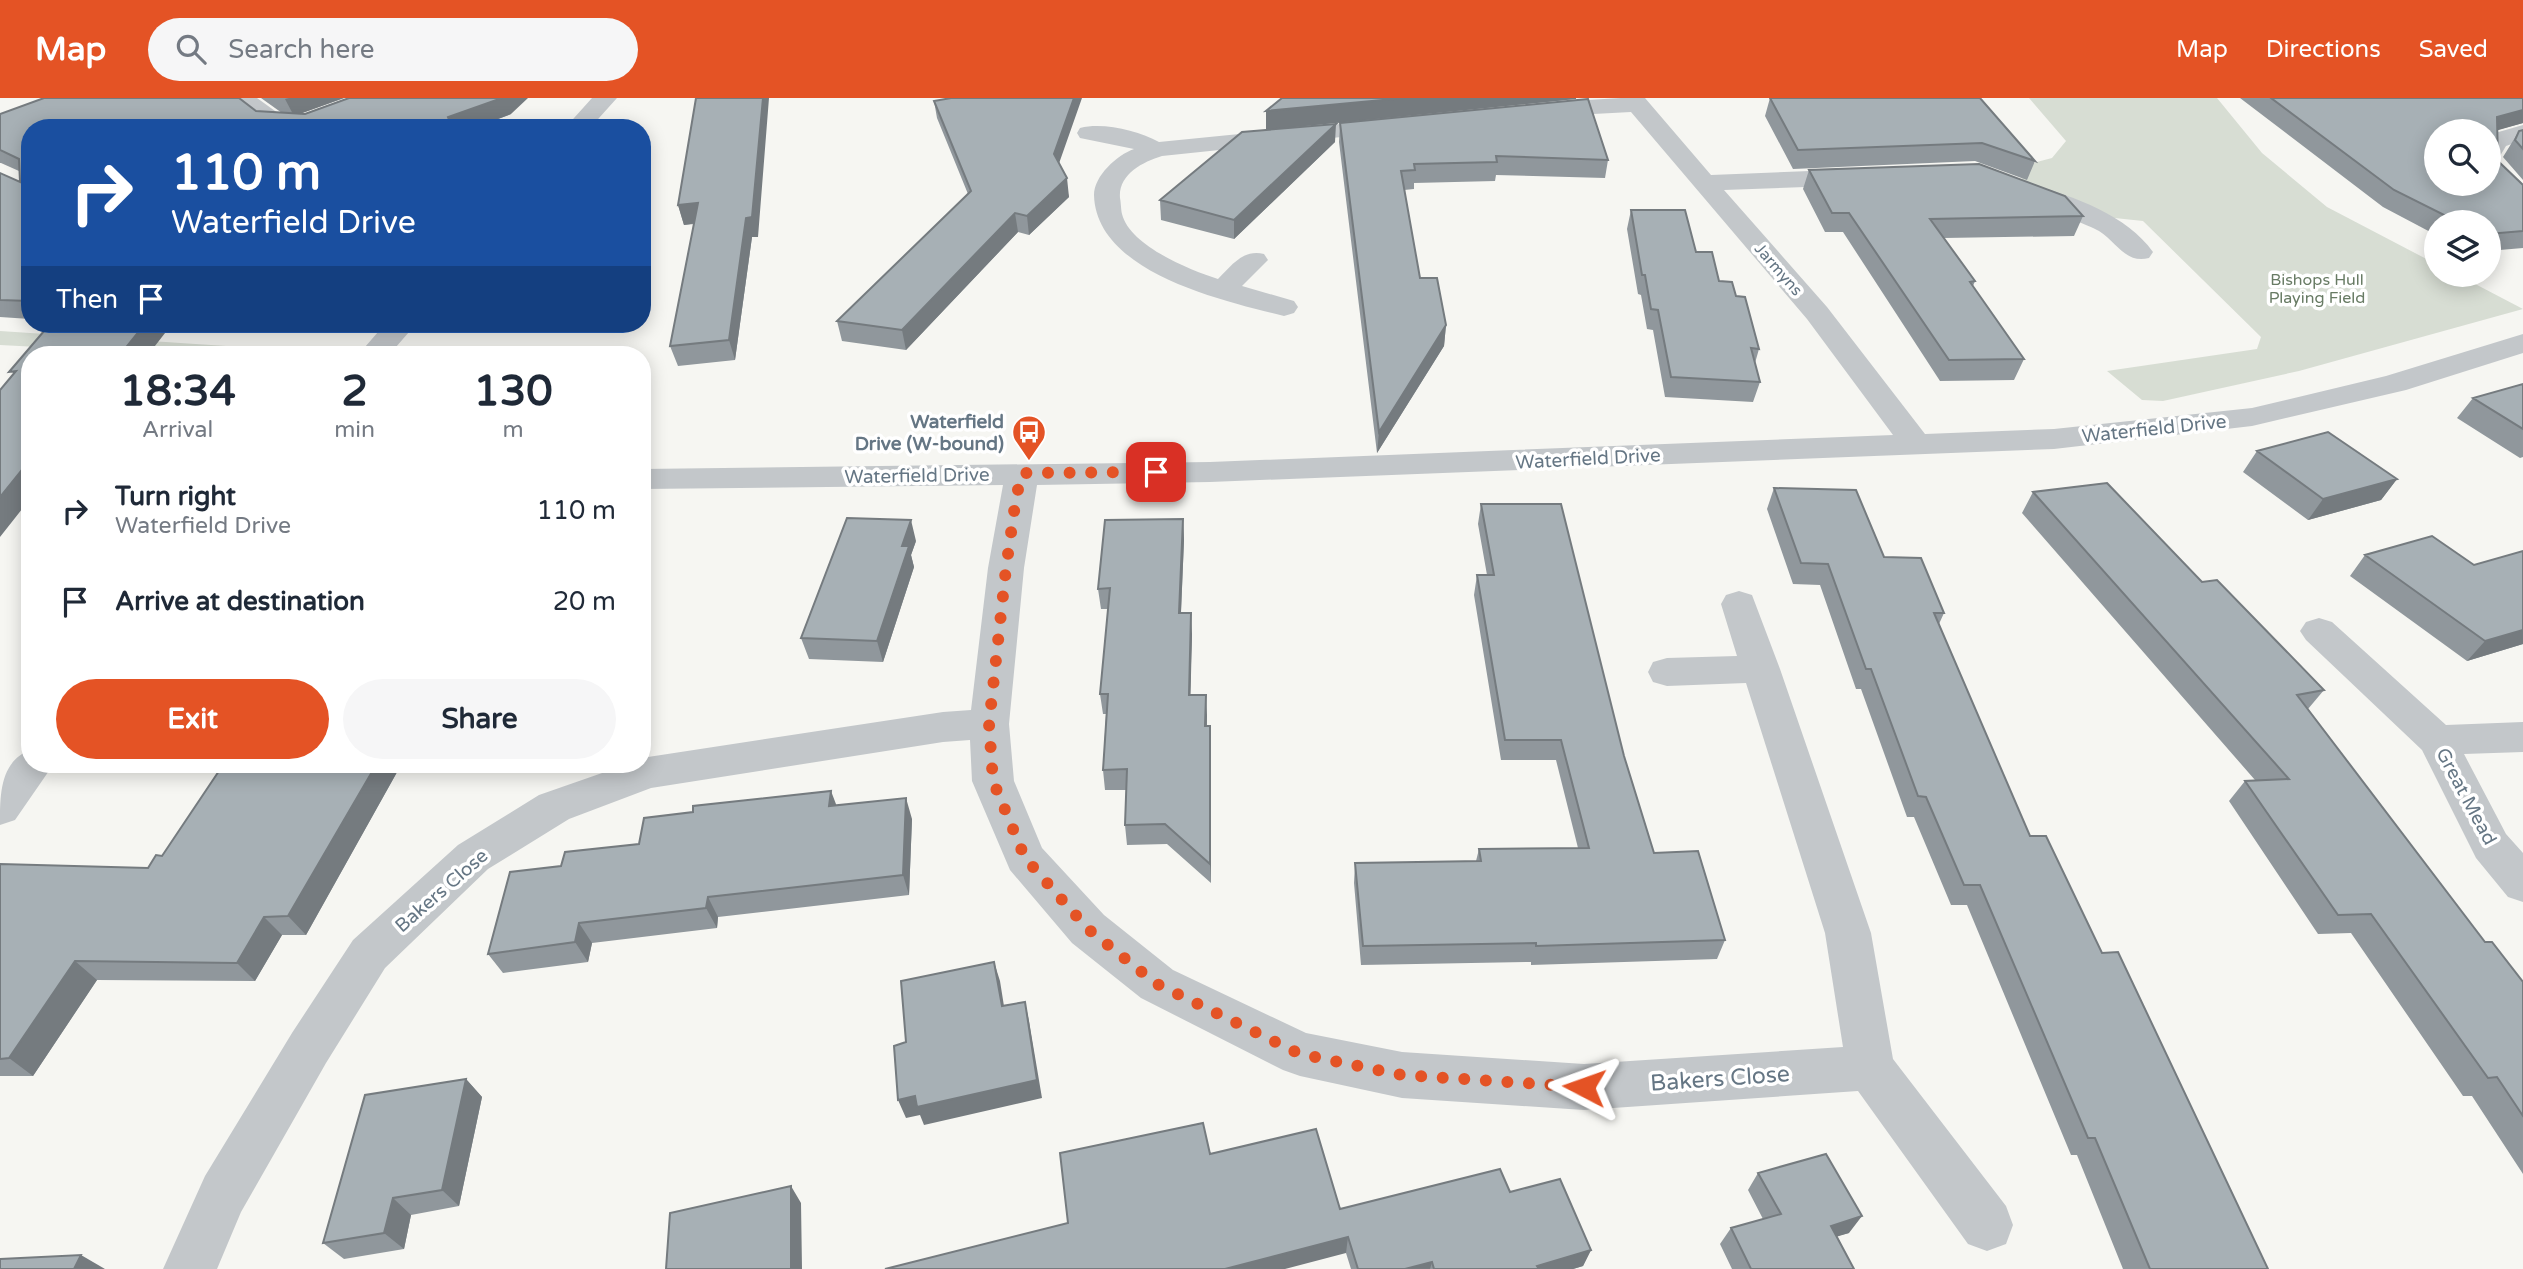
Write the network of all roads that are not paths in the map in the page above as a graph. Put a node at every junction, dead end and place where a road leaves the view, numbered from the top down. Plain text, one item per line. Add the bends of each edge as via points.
1 (242, 98) edge
2 (604, 98) edge
3 (1635, 102) edge
4 (1510, 112) edge
5 (271, 119) edge
6 (585, 119) edge
7 (1415, 123) edge
8 (2523, 132) edge
9 (1089, 133) dead end
10 (2501, 139) edge
11 (1155, 150) junction
12 (1878, 176) edge
13 (2501, 176) edge
14 (2504, 180) edge
15 (1705, 183) junction
16 (2009, 185) edge
17 (2139, 253) dead end
18 (1254, 260) dead end
19 (1222, 290) junction
20 (1284, 307) dead end
21 (393, 333) edge
22 (381, 346) edge
23 (2514, 352) edge
24 (1917, 445) junction
25 (1022, 473) junction
26 (651, 479) edge
27 (1739, 604) dead end
28 (2319, 631) dead end
29 (1761, 669) junction
30 (1667, 672) dead end
31 (989, 724) junction
32 (2523, 737) edge
33 (2437, 740) junction
34 (27, 773) edge
35 (648, 773) edge
36 (651, 773) edge
37 (0, 808) edge
38 (2523, 884) edge
39 (1870, 1068) junction
40 (1987, 1225) dead end
41 (190, 1269) edge

1 - 5 street
2 - 6 street
3 - 4 street
3 - 15 street, Jarmyns
7 - 11 street
8 - 10 street
9 - 11 street via 1136,140
11 - 19 street via 1139,155 1108,187 1105,204 1111,223 1133,248 1168,269
12 - 15 street
13 - 14 street
15 - 24 street, Jarmyns via 1817,313
16 - 17 street via 2092,217
18 - 19 street
19 - 20 street
21 - 22 street
23 - 24 street, Waterfield Drive via 2252,417 2054,439
24 - 25 street, Waterfield Drive via 1210,472
25 - 26 street, Waterfield Drive
25 - 31 street, Bakers Close
27 - 29 street
28 - 33 street, Great Mead
29 - 30 street
29 - 39 street via 1849,933
31 - 36 street, Bakers Close via 943,727
31 - 39 street, Bakers Close via 993,781 1025,858 1088,929 1157,984 1300,1054 1402,1075 1584,1087
32 - 33 street, Great Mead
33 - 38 street, Great Mead via 2491,846
34 - 37 street
35 - 41 street, Bakers Close via 554,807 473,857 369,954 223,1195
39 - 40 street

